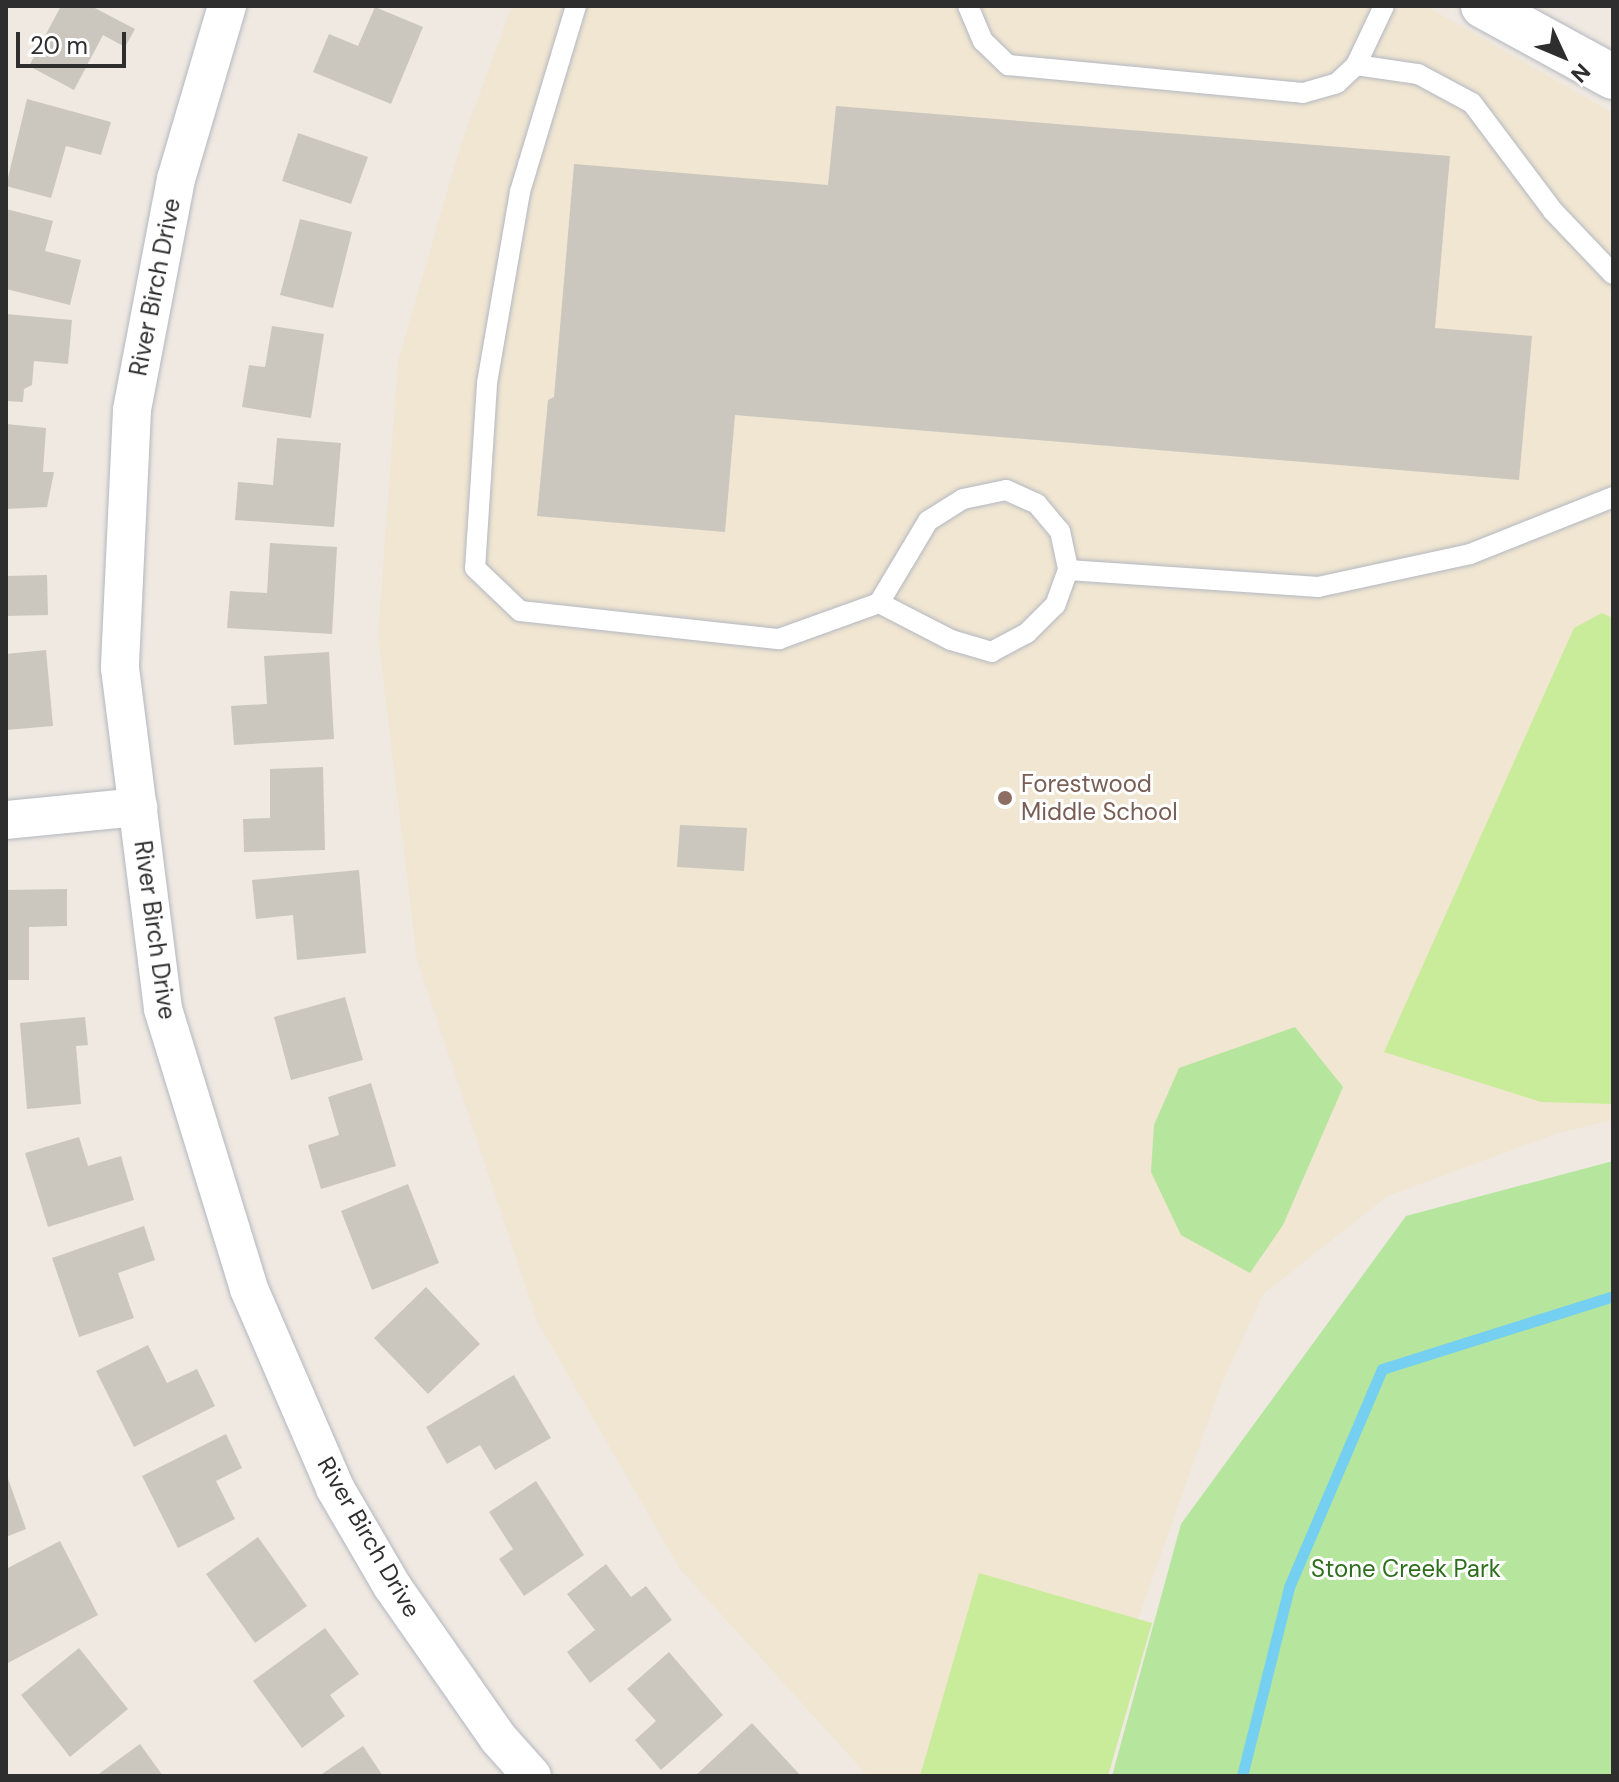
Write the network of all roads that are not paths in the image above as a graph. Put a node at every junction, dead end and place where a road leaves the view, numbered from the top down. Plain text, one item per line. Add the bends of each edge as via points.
1 (227, 6) edge
2 (576, 6) edge
3 (968, 6) edge
4 (1384, 6) edge
5 (1483, 6) edge
6 (1356, 65) junction
7 (1613, 77) edge
8 (1613, 274) edge
9 (1613, 497) edge
10 (1068, 570) junction
11 (879, 603) junction
12 (138, 807) junction
13 (6, 820) edge
14 (532, 1776) edge

1 - 12 street, River Birch Drive via 176,179 132,410 120,668
2 - 11 lane via 520,192 487,384 475,568 520,611 779,639
3 - 6 lane via 983,41 1008,65 1303,93 1337,83
4 - 6 lane
5 - 7 main road
6 - 8 lane via 1418,74 1472,103 1553,211
9 - 10 lane via 1470,554 1318,587
10 - 11 lane via 1055,605 1027,633 992,652 951,640
10 - 11 lane via 1060,531 1037,504 1006,490 963,499 928,521
12 - 13 street
12 - 14 street, River Birch Drive via 163,1009 249,1289 349,1512 498,1738

